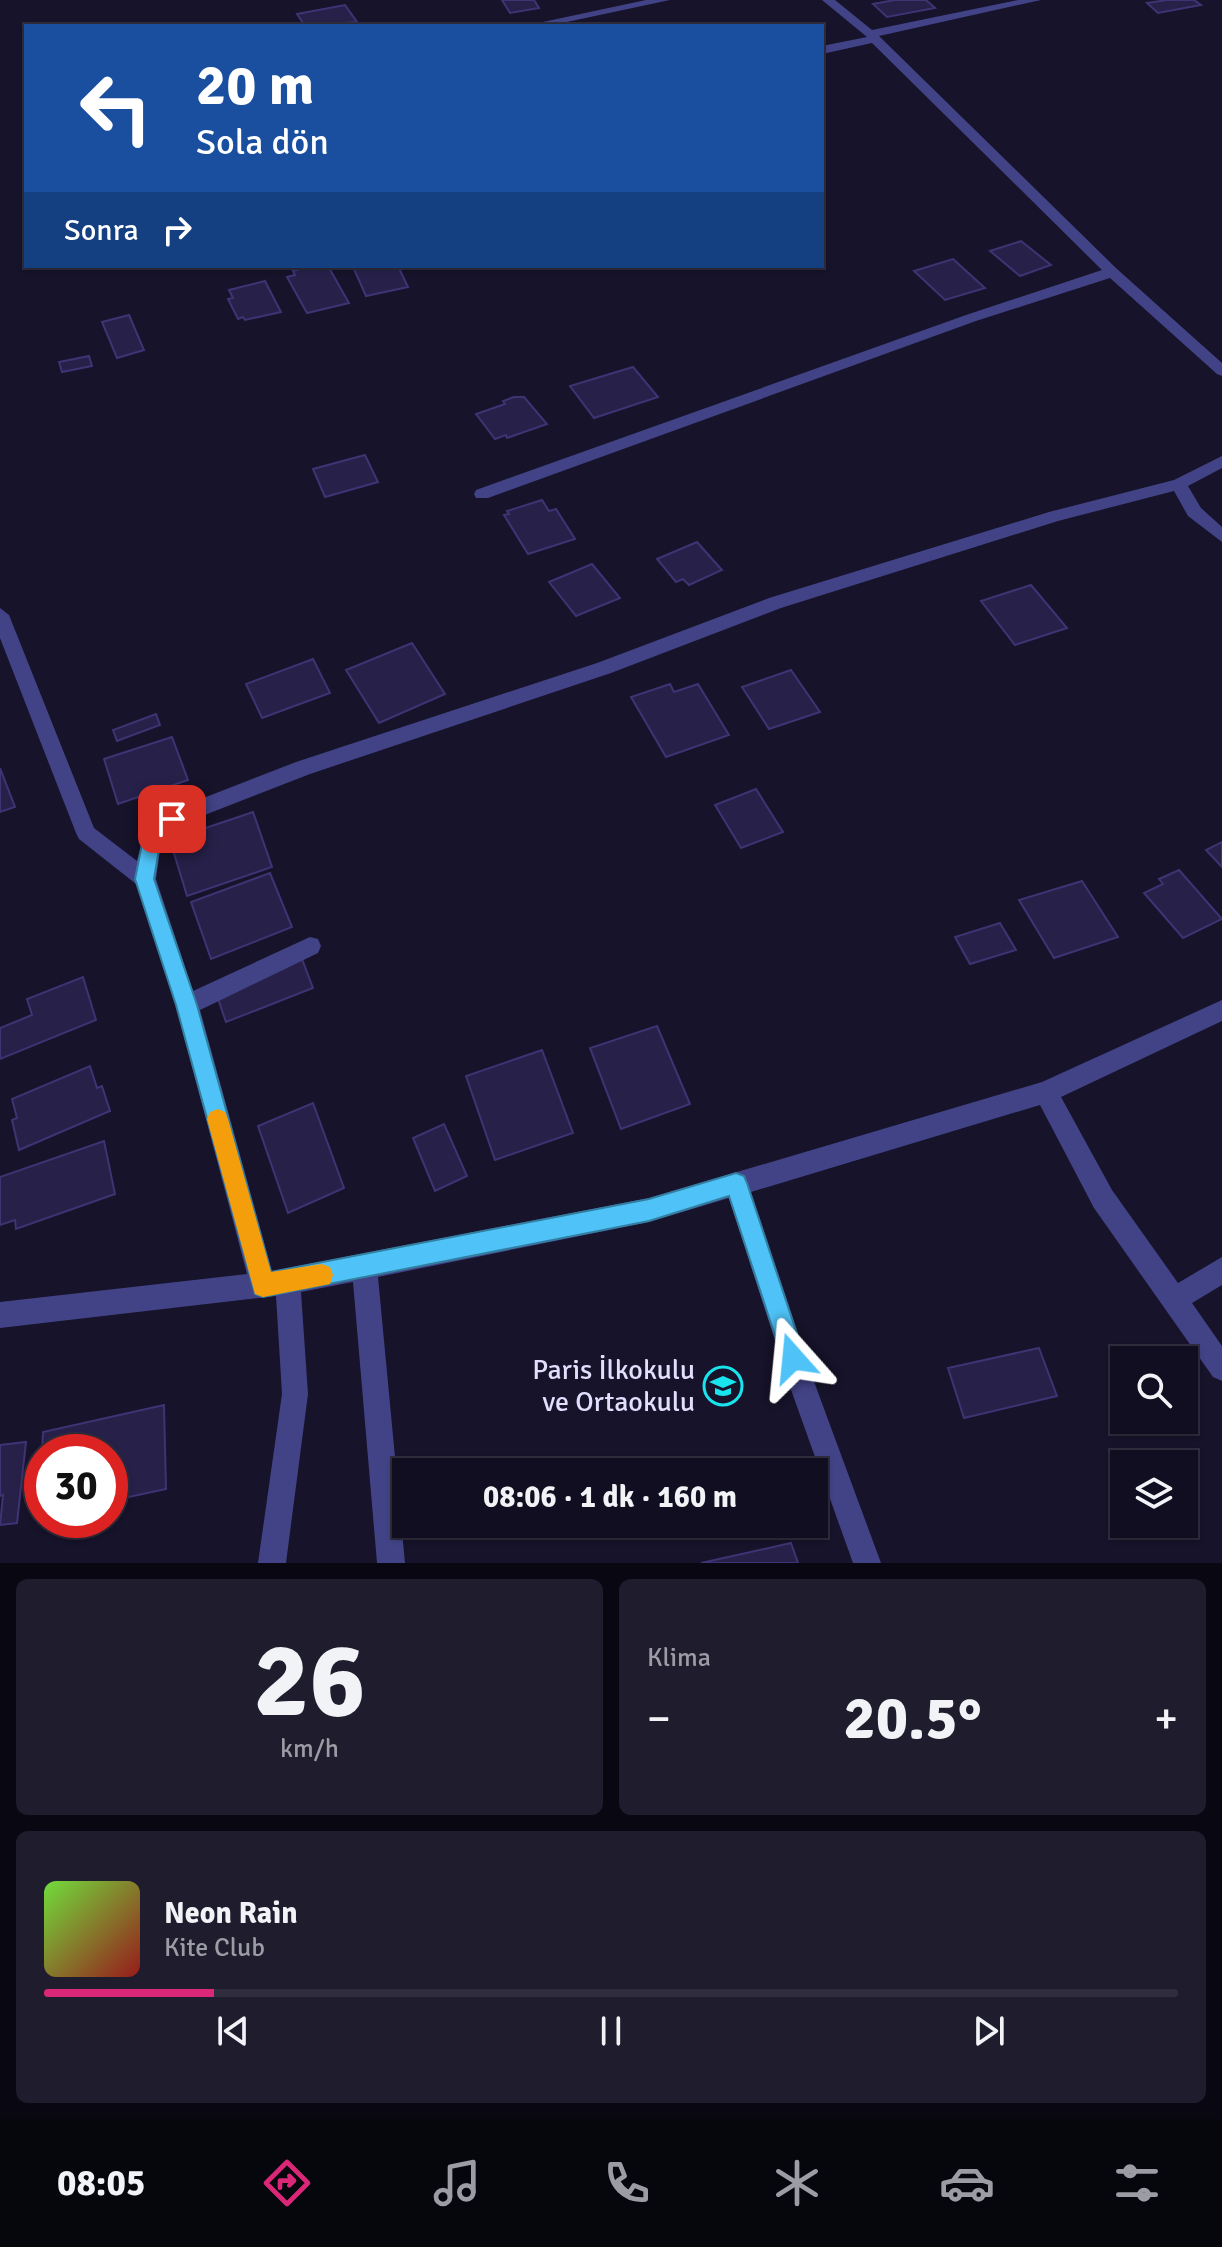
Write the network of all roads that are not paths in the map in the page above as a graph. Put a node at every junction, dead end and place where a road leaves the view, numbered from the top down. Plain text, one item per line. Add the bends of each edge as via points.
1 (664, 0) edge
2 (828, 0) edge
3 (1035, 0) edge
4 (540, 24) edge
5 (873, 36) junction
6 (824, 49) edge
7 (1112, 272) junction
8 (1222, 371) edge
9 (1222, 461) edge
10 (1179, 484) junction
11 (482, 494) dead end
12 (1222, 536) edge
13 (0, 615) edge
14 (145, 879) junction
15 (310, 946) dead end
16 (187, 1005) junction
17 (1222, 1010) edge
18 (1046, 1092) junction
19 (736, 1183) junction
20 (364, 1267) junction
21 (1222, 1270) edge
22 (275, 1284) junction
23 (1174, 1300) junction
24 (0, 1315) edge
25 (1222, 1368) edge
26 (272, 1563) edge
27 (391, 1563) edge
28 (867, 1563) edge

1 - 4 street
2 - 5 street
3 - 5 street
5 - 6 street
5 - 7 street
7 - 8 street
7 - 11 street
9 - 10 street
10 - 12 street via 1194,512
10 - 14 street via 1055,516 775,603 604,668 303,768 172,819 151,840
13 - 14 street via 86,833
14 - 16 street
15 - 16 street
16 - 22 street
17 - 18 street
18 - 19 street
18 - 23 street via 1103,1199
19 - 20 street via 649,1210
19 - 28 street
20 - 22 street
20 - 27 street
21 - 23 street
22 - 24 street
22 - 26 street via 295,1394
23 - 25 street

